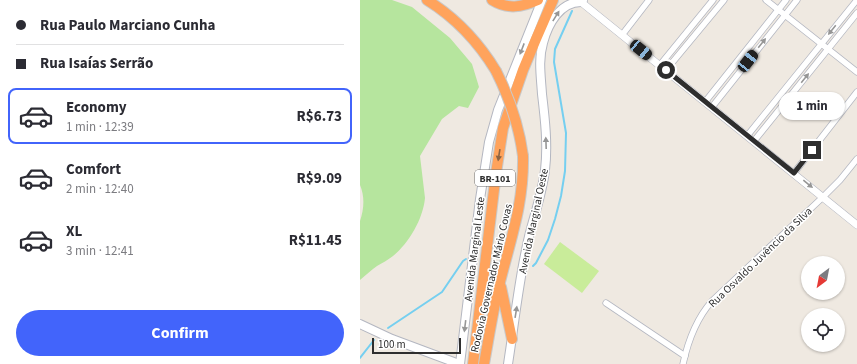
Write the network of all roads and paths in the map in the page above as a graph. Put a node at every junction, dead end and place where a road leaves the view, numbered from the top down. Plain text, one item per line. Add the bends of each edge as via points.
1 (428, 0) edge
2 (492, 0) edge
3 (538, 0) edge
4 (542, 0) edge
5 (553, 0) edge
6 (649, 0) edge
7 (713, 0) edge
8 (724, 0) edge
9 (766, 0) edge
10 (786, 0) edge
11 (797, 0) edge
12 (857, 0) edge
13 (582, 1) edge
14 (778, 9) junction
15 (857, 13) edge
16 (785, 15) junction
17 (622, 35) junction
18 (821, 44) junction
19 (828, 49) junction
20 (660, 65) junction
21 (666, 70) junction
22 (857, 72) edge
23 (857, 92) edge
24 (705, 102) junction
25 (712, 107) junction
26 (747, 136) junction
27 (754, 141) junction
28 (857, 159) edge
29 (794, 173) junction
30 (823, 197) junction
31 (857, 225) edge
32 (500, 283) junction
33 (606, 303) dead end
34 (360, 324) edge
35 (512, 339) junction
36 (685, 356) junction
37 (459, 364) edge
38 (473, 364) edge
39 (484, 364) edge
40 (508, 364) edge
41 (683, 364) edge

1 - 32 highway, Rodovia Governador Mário Covas / BR-101, bridge via 468,34 488,58 513,107 518,123 523,156 523,183
2 - 3 highway via 518,7
4 -> 37 main road, Avenida Marginal Leste via 501,103 489,142
5 -> 38 highway, Rodovia Governador Mário Covas / BR-101 via 523,70 503,128
6 - 17 street
7 - 20 street
8 - 21 street
9 - 14 street
10 - 14 street
11 - 16 street
12 -> 18 street
13 - 17 street
35 -> 13 main road, Avenida Marginal Oeste via 525,251 545,171 541,52 546,35 559,11 566,5
14 - 16 street
14 - 24 street
15 - 19 street
16 - 18 street
25 -> 16 street
17 - 20 street
18 - 19 street
18 - 26 street
19 - 22 street
27 -> 19 street
20 - 21 street
21 - 24 street
23 - 29 street
24 - 25 street
25 - 26 street
26 - 27 street
27 - 29 street
28 - 30 street, Rua Osvaldo Juvêncio da Silva
29 -> 30 street
30 - 31 street
30 - 36 street, Rua Osvaldo Juvêncio da Silva via 703,311
32 - 35 highway
32 - 39 highway, Rodovia Governador Mário Covas / BR-101
33 - 36 street
34 - 37 main road
35 - 40 main road, Avenida Marginal Oeste
36 - 41 street, Rua Osvaldo Juvêncio da Silva

